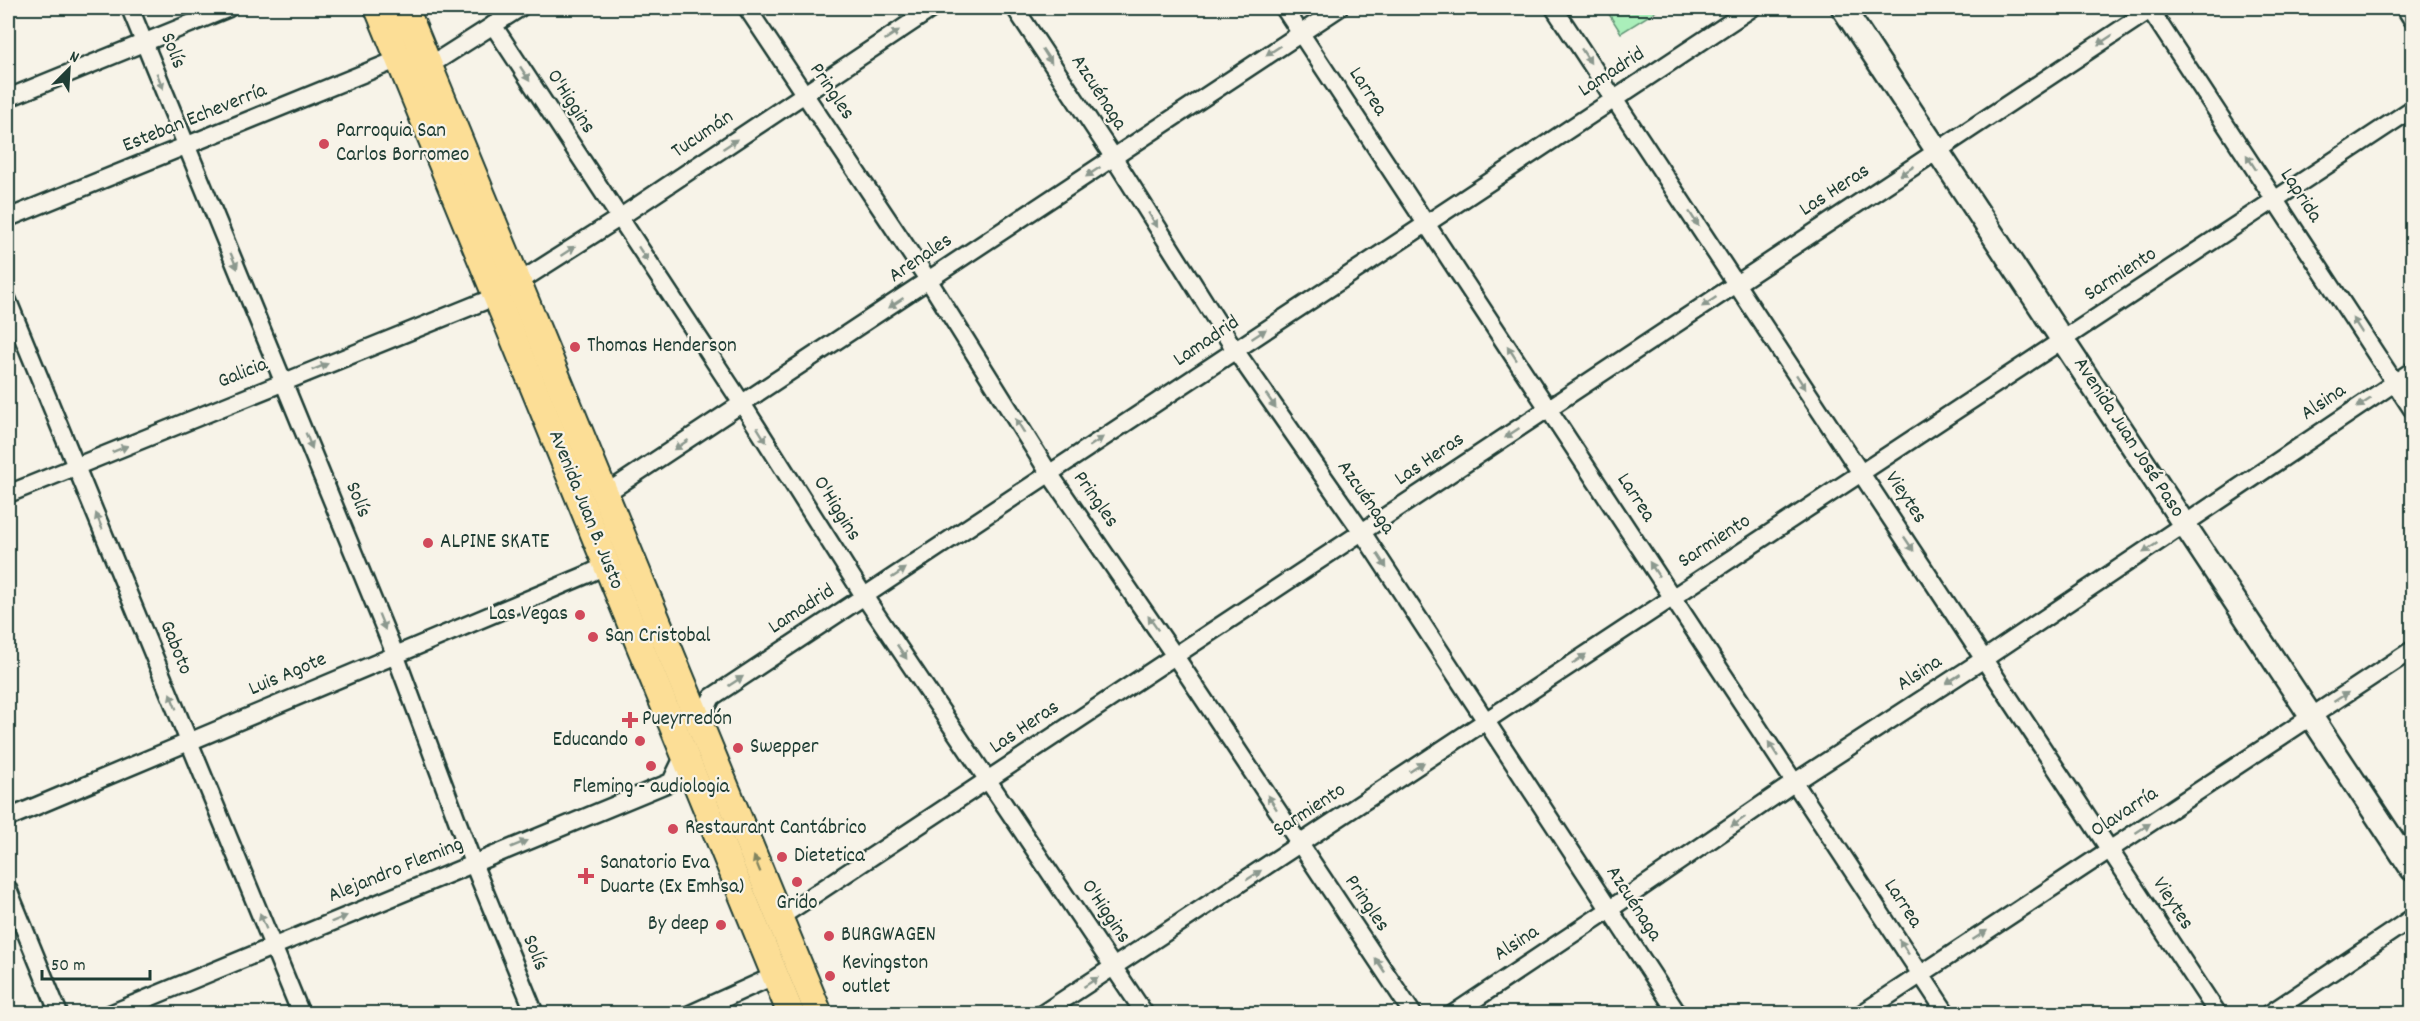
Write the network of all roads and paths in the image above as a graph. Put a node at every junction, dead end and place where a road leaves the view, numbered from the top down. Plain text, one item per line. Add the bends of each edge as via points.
1 (130, 8) edge
2 (229, 8) edge
3 (378, 8) edge
4 (405, 8) edge
5 (520, 8) edge
6 (747, 8) edge
7 (933, 8) edge
8 (1015, 8) edge
9 (1284, 8) edge
10 (1339, 8) edge
11 (1554, 8) edge
12 (1752, 8) edge
13 (1843, 8) edge
14 (2151, 8) edge
15 (2405, 8) edge
16 (2412, 19) edge
17 (493, 25) junction
18 (1301, 32) junction
19 (144, 42) junction
20 (399, 59) junction
21 (429, 66) junction
22 (805, 94) junction
23 (8, 98) edge
24 (1614, 99) junction
25 (2412, 109) edge
26 (187, 147) junction
27 (1937, 151) junction
28 (1114, 158) junction
29 (2275, 200) junction
30 (8, 218) edge
31 (619, 218) junction
32 (1426, 222) junction
33 (929, 281) junction
34 (518, 283) junction
35 (1736, 284) junction
36 (497, 296) junction
37 (8, 301) edge
38 (2063, 340) junction
39 (1235, 350) junction
40 (2412, 371) edge
41 (285, 382) junction
42 (2395, 383) junction
43 (743, 405) junction
44 (1548, 408) junction
45 (2412, 409) edge
46 (76, 467) junction
47 (1049, 473) junction
48 (1861, 473) junction
49 (8, 494) edge
50 (605, 494) junction
51 (2185, 525) junction
52 (1362, 532) junction
53 (597, 570) junction
54 (864, 596) junction
55 (1672, 596) junction
56 (2412, 650) edge
57 (395, 654) junction
58 (1175, 656) junction
59 (1984, 659) junction
60 (2312, 717) junction
61 (1486, 721) junction
62 (699, 723) junction
63 (189, 741) junction
64 (684, 753) junction
65 (988, 779) junction
66 (1795, 782) junction
67 (8, 819) edge
68 (1300, 844) junction
69 (2110, 850) junction
70 (473, 863) junction
71 (2412, 869) edge
72 (8, 889) edge
73 (1610, 909) junction
74 (779, 918) junction
75 (2412, 918) edge
76 (274, 946) junction
77 (1115, 967) junction
78 (1921, 974) junction
79 (776, 975) junction
80 (59, 1014) edge
81 (110, 1014) edge
82 (302, 1014) edge
83 (535, 1014) edge
84 (690, 1014) edge
85 (791, 1014) edge
86 (819, 1014) edge
87 (1042, 1014) edge
88 (1145, 1014) edge
89 (1413, 1014) edge
90 (1453, 1014) edge
91 (1678, 1014) edge
92 (1861, 1014) edge
93 (1947, 1014) edge
94 (2217, 1014) edge
95 (2269, 1014) edge

1 - 19 street, Solís
2 - 19 street
3 - 20 main road, Avenida Juan B. Justo
4 - 21 main road, Avenida Juan B. Justo
5 - 17 street
6 - 22 street, Pringles
22 -> 7 street, Tucumán
8 -> 28 street, Azcuénaga
9 - 18 street, Larrea
10 - 18 street, Arenales
11 -> 24 street, Vieytes
12 - 24 street, Lamadrid
13 - 27 main road, Avenida Juan José Paso
14 -> 27 street, Las Heras
29 -> 14 street, Laprida
15 - 16 street
17 - 21 street
17 -> 31 street, O'Higgins
18 -> 28 street, Arenales
18 - 32 street, Larrea
19 - 23 street
19 -> 26 street, Solís
20 - 21 street
20 - 26 street, Esteban Echeverría
20 - 36 main road, Avenida Juan B. Justo
21 - 34 main road, Avenida Juan B. Justo
31 -> 22 street, Tucumán
22 - 33 street, Pringles
24 - 32 street, Lamadrid
24 -> 35 street, Vieytes
25 - 29 street, Sarmiento
26 - 30 street, Esteban Echeverría
26 -> 41 street, Solís
27 -> 35 street, Las Heras
27 - 38 main road, Avenida Juan José Paso
28 -> 33 street, Arenales
28 -> 39 street, Azcuénaga
29 - 38 street, Sarmiento
42 -> 29 street, Laprida
34 -> 31 street, Tucumán
31 -> 43 street, O'Higgins
39 -> 32 street, Lamadrid
44 -> 32 street, Larrea
33 -> 43 street, Arenales
47 -> 33 street, Pringles
34 - 36 street, Tucumán
34 - 50 main road, Avenida Juan B. Justo
35 -> 44 street, Las Heras
35 -> 48 street, Vieytes
41 -> 36 street, Galicia
36 - 53 main road, Avenida Juan B. Justo
37 - 46 street, Gaboto
38 - 48 street, Sarmiento
38 - 51 main road, Avenida Juan José Paso
47 -> 39 street, Lamadrid
39 -> 52 street, Azcuénaga
40 - 42 street, Alsina
46 -> 41 street, Galicia
41 -> 57 street, Solís
42 - 45 street, Laprida
42 -> 51 street, Alsina
43 -> 50 street, Arenales
43 -> 54 street, O'Higgins
44 -> 52 street, Las Heras
55 -> 44 street, Larrea
46 - 49 street, Galicia
63 -> 46 street, Gaboto
54 -> 47 street, Lamadrid
58 -> 47 street, Pringles
48 - 55 street, Sarmiento
48 -> 59 street, Vieytes
50 - 53 street
50 - 62 main road, Avenida Juan B. Justo
51 -> 59 street, Alsina
51 - 60 main road, Avenida Juan José Paso
52 - 58 street, Las Heras
52 -> 61 street, Azcuénaga
53 - 57 street, Luis Agote
53 - 64 main road, Avenida Juan B. Justo
62 -> 54 street, Lamadrid via 712,697
54 -> 65 street, O'Higgins
61 -> 55 street, Sarmiento
66 -> 55 street, Larrea
60 -> 56 street, Olavarría
57 - 63 street, Luis Agote
57 - 70 street, Solís
58 - 65 street, Las Heras
68 -> 58 street, Pringles
59 -> 66 street, Alsina
59 - 69 street, Vieytes
69 -> 60 street, Olavarría
60 - 71 main road, Avenida Juan José Paso
68 -> 61 street, Sarmiento
61 - 73 street, Azcuénaga
62 - 64 street, Lamadrid
74 -> 62 main road, Avenida Juan B. Justo
63 - 67 street, Luis Agote
76 -> 63 street, Gaboto
70 -> 64 street, Alejandro Fleming via 670,782
64 - 79 main road, Avenida Juan B. Justo
65 - 74 street, Las Heras
65 - 77 street, O'Higgins
66 -> 73 street, Alsina
78 -> 66 street, Larrea
77 -> 68 street, Sarmiento
89 -> 68 street, Pringles
78 -> 69 street, Olavarría
69 - 94 street, Vieytes
76 -> 70 street, Alejandro Fleming
70 - 83 street, Solís
72 - 80 street
73 - 90 street, Alsina
73 - 91 street, Azcuénaga
74 - 79 street
74 - 86 main road, Avenida Juan B. Justo
75 - 95 street
76 - 81 street, Alejandro Fleming
76 - 82 street, Gaboto
87 -> 77 street, Sarmiento
77 - 88 street, O'Higgins
78 - 92 street, Olavarría
78 - 93 street, Larrea
79 - 84 street
79 - 85 main road, Avenida Juan B. Justo

